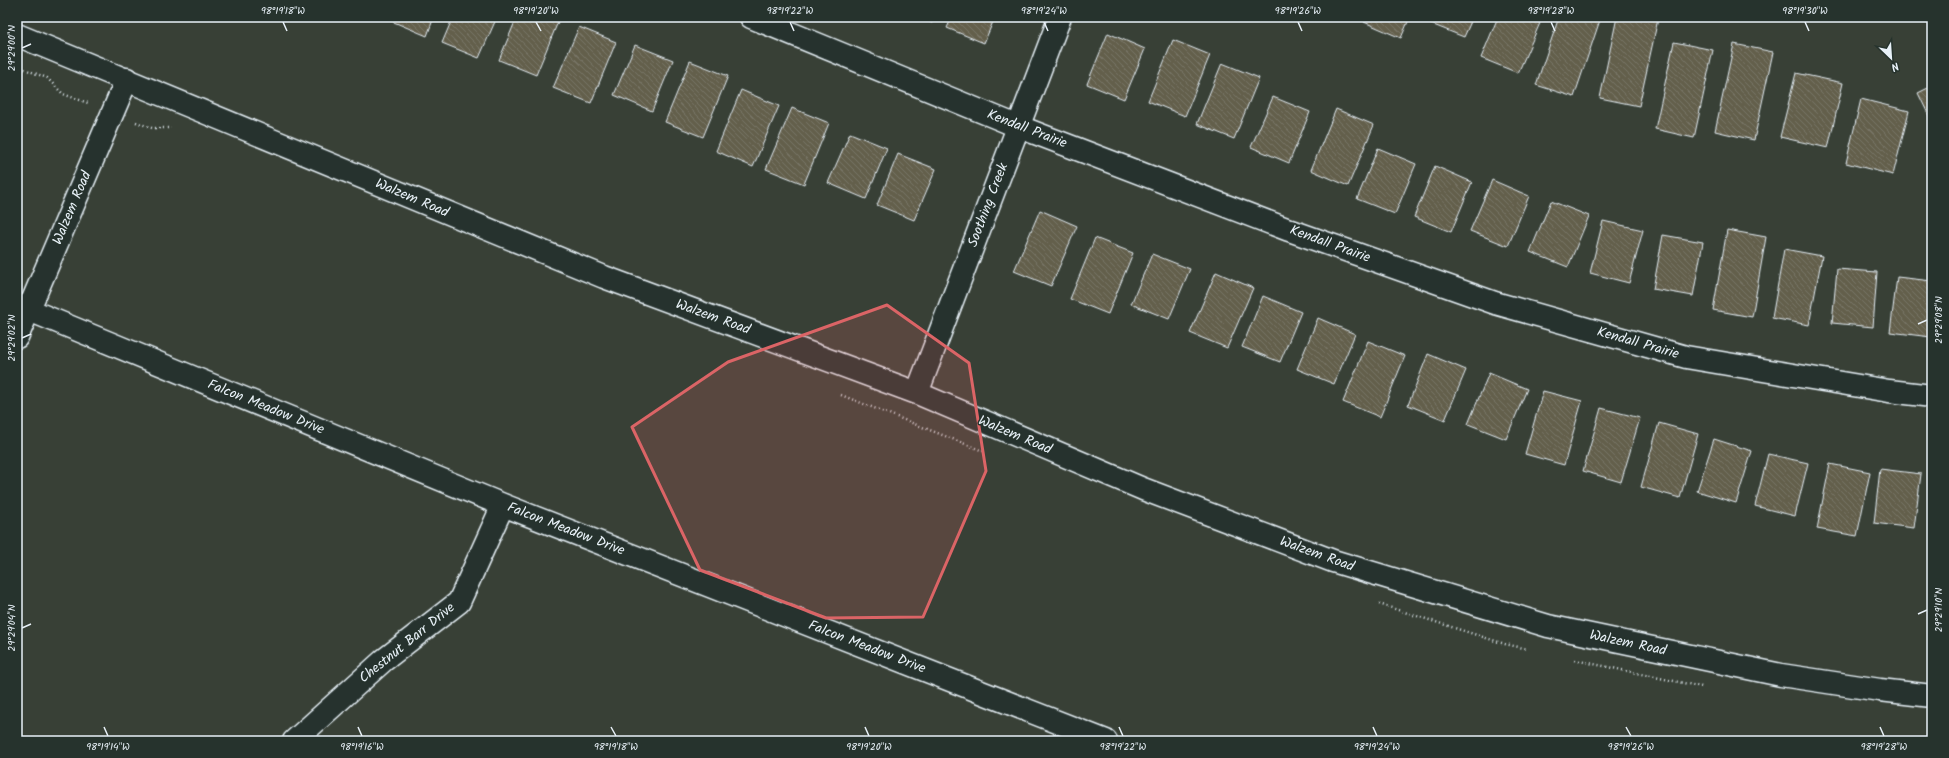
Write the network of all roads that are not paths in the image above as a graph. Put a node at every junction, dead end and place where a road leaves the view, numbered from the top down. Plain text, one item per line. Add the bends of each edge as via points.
1 (751, 17) edge
2 (1060, 17) edge
3 (17, 35) edge
4 (127, 79) junction
5 (1017, 126) junction
6 (23, 307) edge
7 (17, 337) edge
8 (917, 392) junction
9 (1932, 396) edge
10 (503, 505) junction
11 (1932, 696) edge
12 (294, 741) edge
13 (1106, 741) edge

1 - 5 street, Kendall Prairie
2 - 5 street, Soothing Creek
3 - 4 street, Walzem Road
4 - 6 street, Walzem Road
4 - 8 street, Walzem Road via 604,277
5 - 8 street, Soothing Creek
5 - 9 street, Kendall Prairie via 1289,230 1495,303 1686,357
6 - 7 street, Walzem Road
6 - 10 street, Falcon Meadow Drive
8 - 11 street, Walzem Road via 1143,489 1333,561 1541,624 1781,675
10 - 12 street, Chestnut Barr Drive via 459,602 384,660
10 - 13 street, Falcon Meadow Drive

